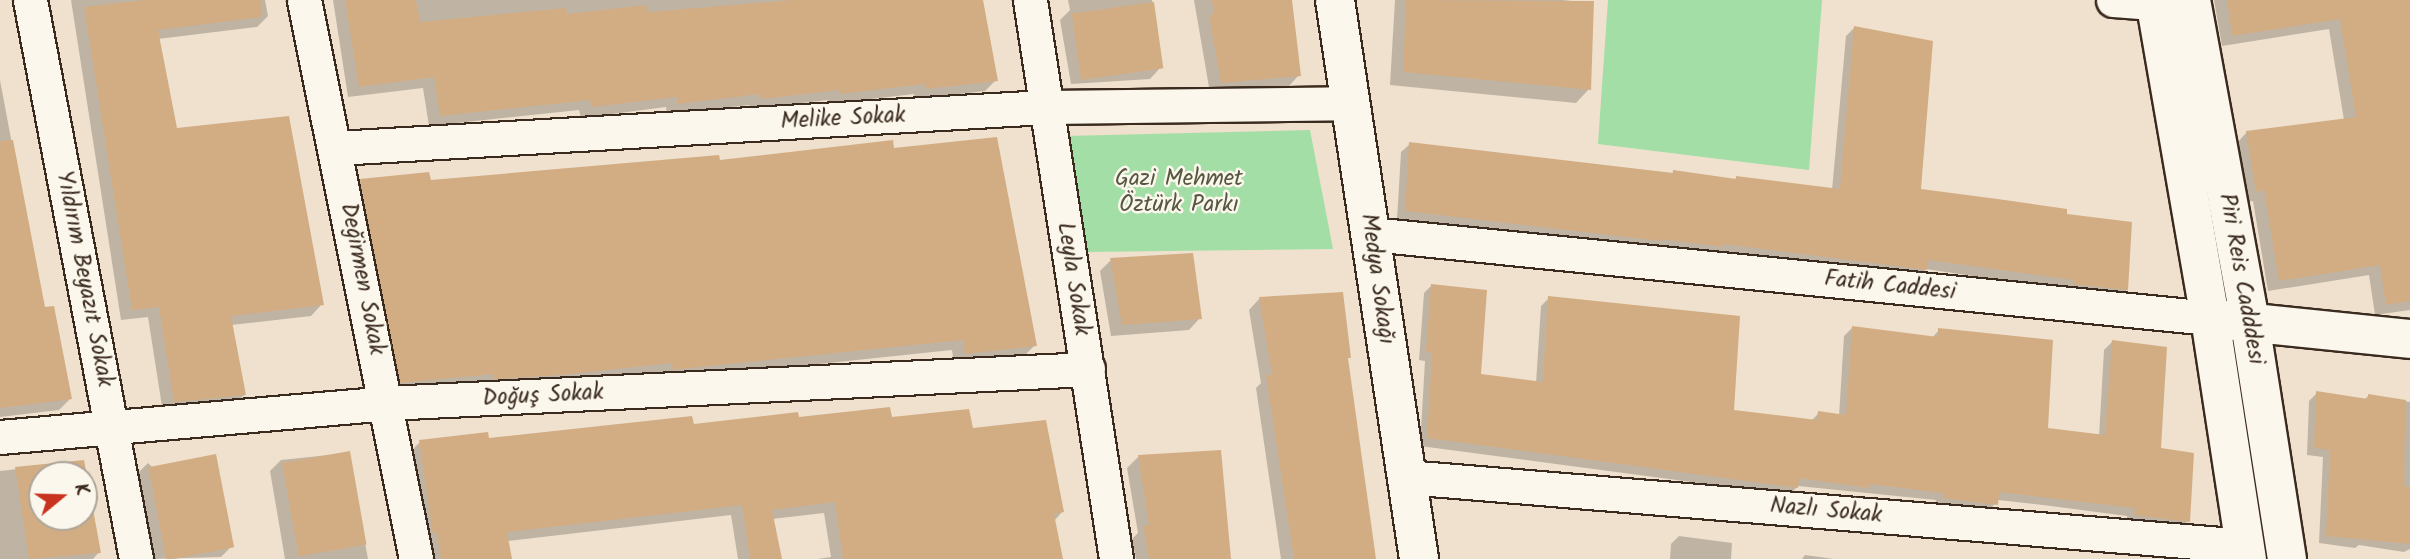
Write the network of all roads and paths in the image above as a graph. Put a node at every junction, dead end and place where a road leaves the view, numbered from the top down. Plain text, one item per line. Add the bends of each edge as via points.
1 (30, 0) edge
2 (304, 0) edge
3 (1030, 0) edge
4 (1335, 0) edge
5 (2113, 0) edge
6 (2173, 2) edge
7 (1351, 103) junction
8 (1045, 107) junction
9 (336, 148) junction
10 (1371, 234) junction
11 (2210, 318) junction
12 (2250, 323) junction
13 (2410, 340) edge
14 (1088, 369) junction
15 (386, 403) junction
16 (111, 425) junction
17 (0, 437) edge
18 (1406, 477) junction
19 (2246, 552) edge
20 (136, 559) edge
21 (416, 559) edge
22 (1116, 559) edge
23 (1419, 559) edge
24 (2287, 559) edge

1 - 16 street, Yıldırım Beyazıt Sokak
2 - 9 street, Değirmen Sokak
3 - 8 street, Leyla Sokak
4 - 7 main road, Medya Sokağı
5 - 6 street
6 - 11 main road, Piri Reis Cadddesi
6 - 12 main road, Piri Reis Cadddesi
7 - 8 street, Melike Sokak
7 - 10 main road, Medya Sokağı
8 - 9 street, Melike Sokak
8 - 14 street, Leyla Sokak
9 - 15 street, Değirmen Sokak
10 - 11 street, Fatih Caddesi
10 - 18 main road, Medya Sokağı
11 - 12 main road, Fatih Caddesi
11 - 19 main road, Piri Reis Cadddesi
12 - 13 main road, Fatih Caddesi
12 - 24 main road, Piri Reis Cadddesi
14 - 15 street, Doğuş Sokak
14 - 22 street, Leyla Sokak
15 - 16 street, Doğuş Sokak
15 - 21 street, Değirmen Sokak
16 - 17 street, Doğuş Sokak
16 - 20 street, Yıldırım Beyazıt Sokak
18 - 19 street, Nazlı Sokak
18 - 23 main road, Medya Sokağı

